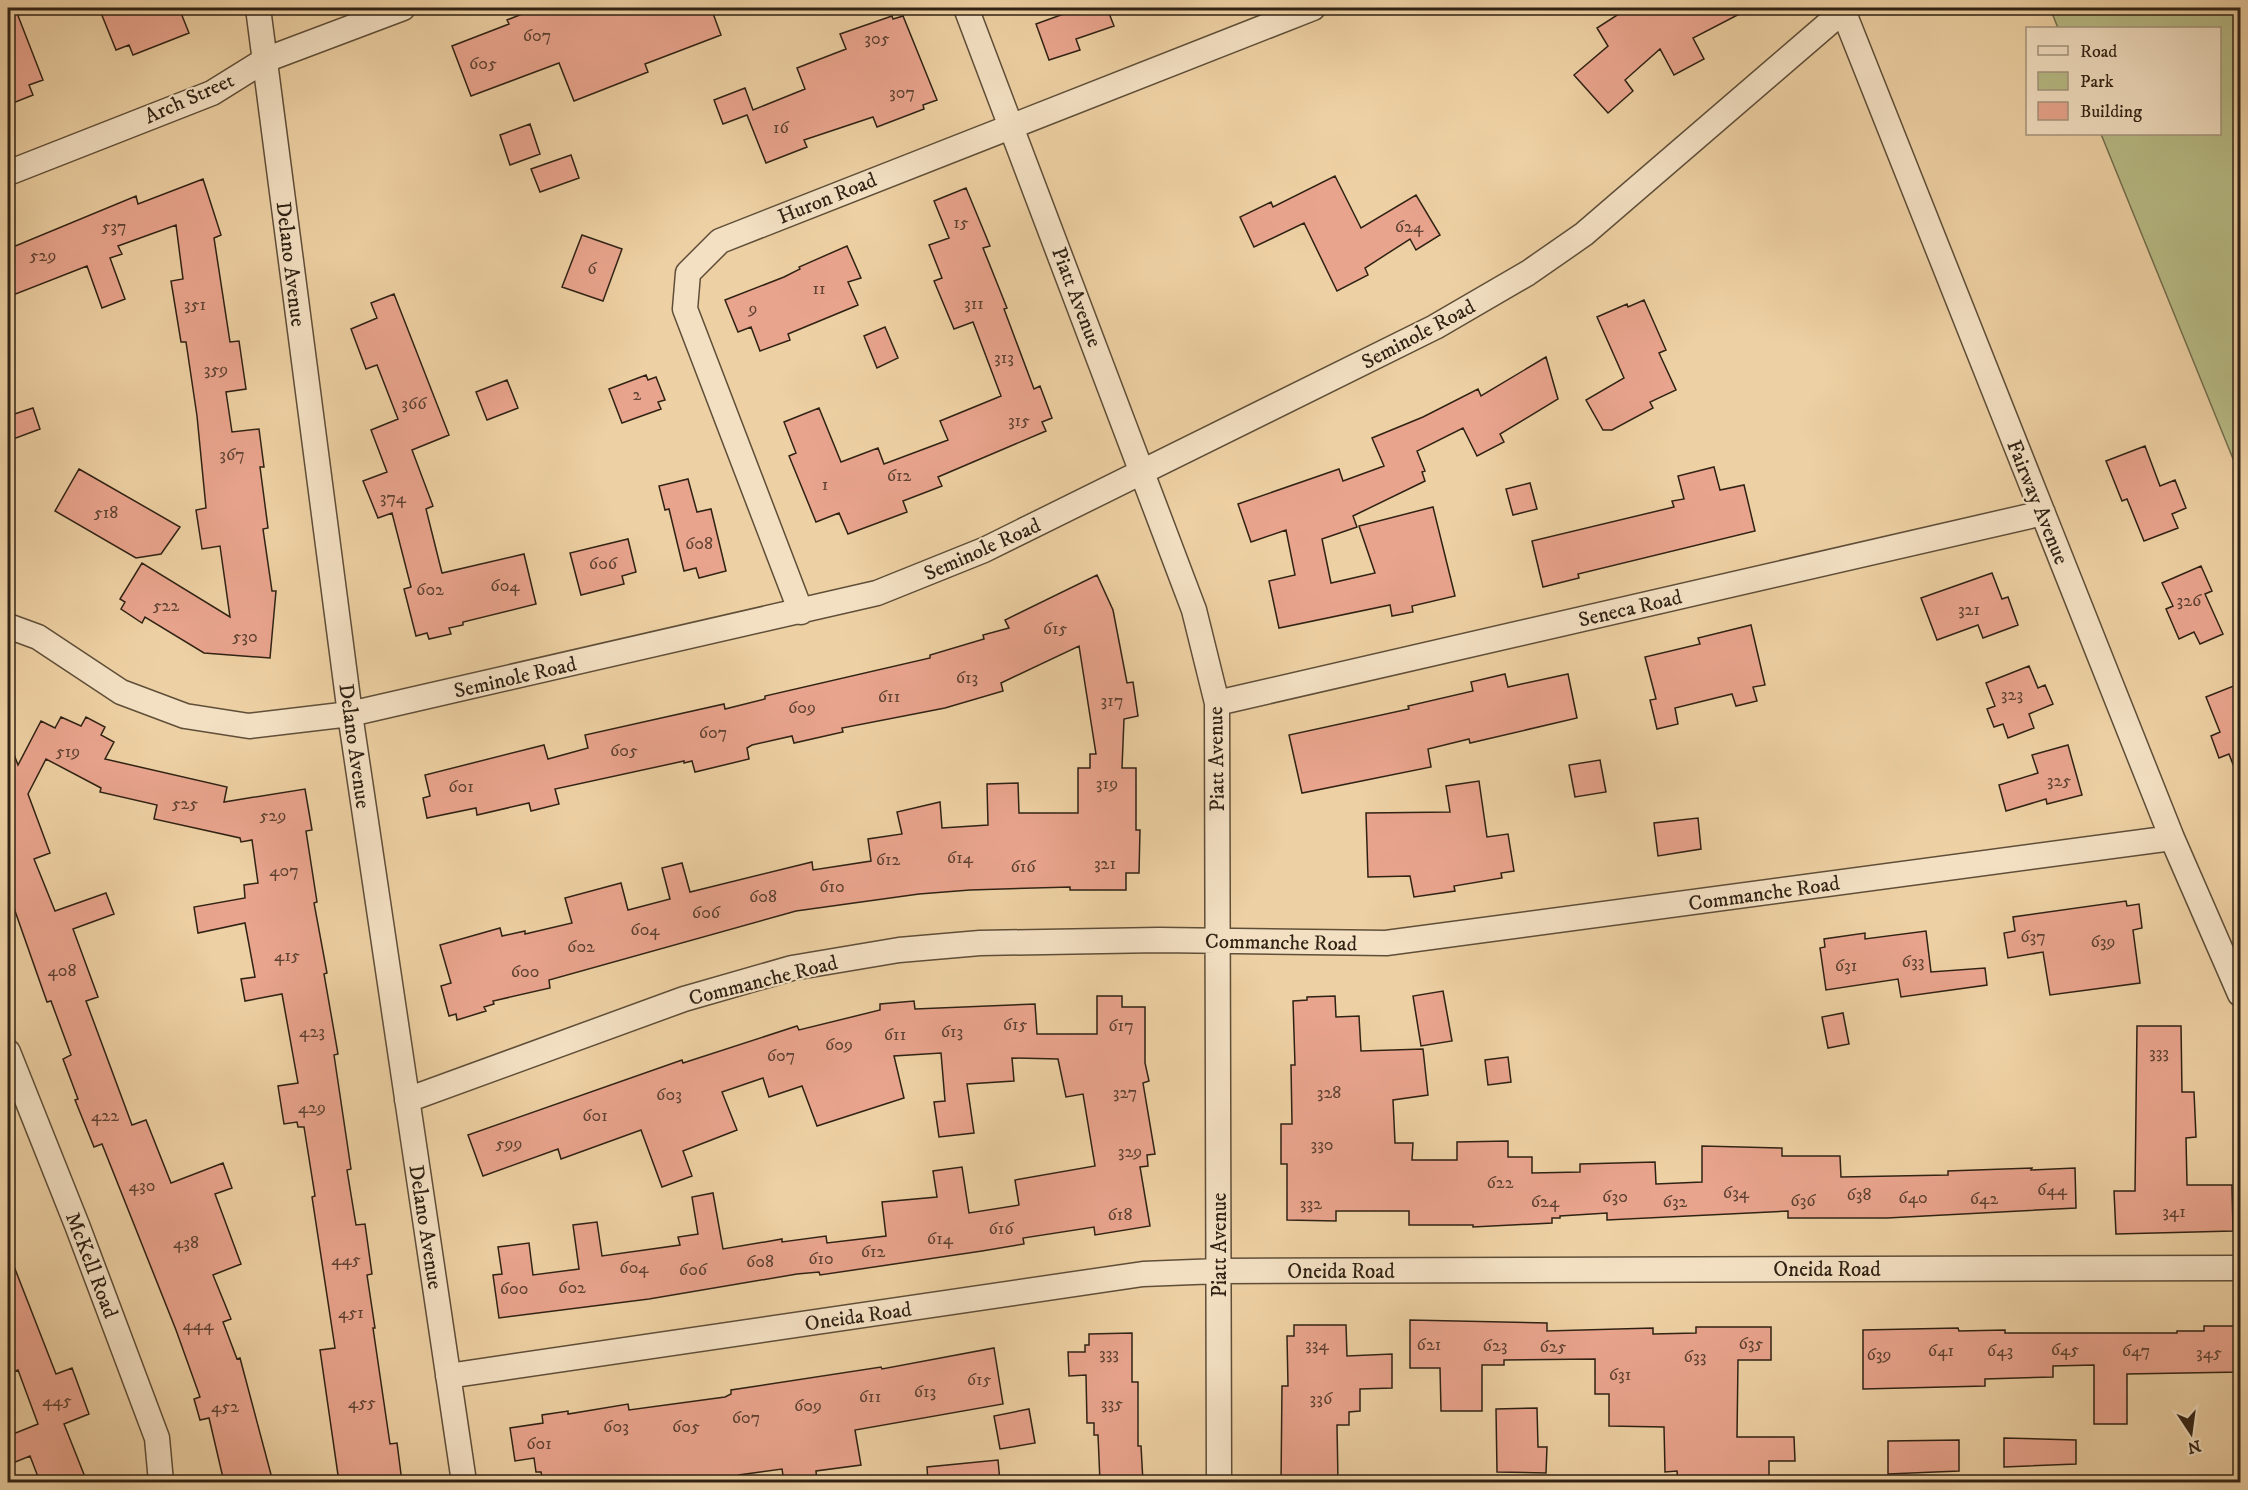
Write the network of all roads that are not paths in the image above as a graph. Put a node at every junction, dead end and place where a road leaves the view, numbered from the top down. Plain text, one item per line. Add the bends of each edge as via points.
1 (258, 8) edge
2 (403, 8) edge
3 (966, 8) edge
4 (1313, 8) edge
5 (1842, 10) edge
6 (265, 60) junction
7 (1012, 126) junction
8 (8, 173) edge
9 (1143, 472) junction
10 (2043, 513) junction
11 (801, 612) junction
12 (8, 626) edge
13 (1217, 703) junction
14 (350, 714) junction
15 (2172, 838) junction
16 (1218, 942) junction
17 (2241, 994) edge
18 (8, 1052) edge
19 (406, 1100) junction
20 (2241, 1268) edge
21 (1220, 1271) junction
22 (448, 1376) junction
23 (161, 1482) edge
24 (464, 1482) edge
25 (1218, 1482) edge

1 - 6 street, Delano Avenue
2 - 6 street, Arch Street
3 - 7 street, Piatt Avenue
4 - 7 street, Huron Road
5 - 9 street, Seminole Road via 1584,234 1528,273 1435,327
5 - 10 street, Fairway Avenue
6 - 8 street, Arch Street via 212,93
6 - 14 street, Delano Avenue
7 - 9 street, Piatt Avenue
7 - 11 street, Huron Road via 720,241 688,273 685,309
9 - 11 street, Seminole Road via 927,575
9 - 13 street, Piatt Avenue via 1194,610
10 - 13 street, Seneca Road
10 - 15 street, Fairway Avenue
11 - 14 street, Seminole Road
12 - 14 street, Seminole Road via 38,637 121,692 185,716 249,726
13 - 16 street, Piatt Avenue
14 - 19 street, Delano Avenue
15 - 16 street, Commanche Road via 1386,942
15 - 17 street, Fairway Avenue
16 - 19 street, Commanche Road via 980,943 899,950 792,968 684,999
16 - 21 street, Piatt Avenue
18 - 23 street, McKell Road via 157,1438
19 - 22 street, Delano Avenue
20 - 21 street, Oneida Road
21 - 22 street, Oneida Road via 1143,1274
21 - 25 street, Piatt Avenue
22 - 24 street, Delano Avenue

